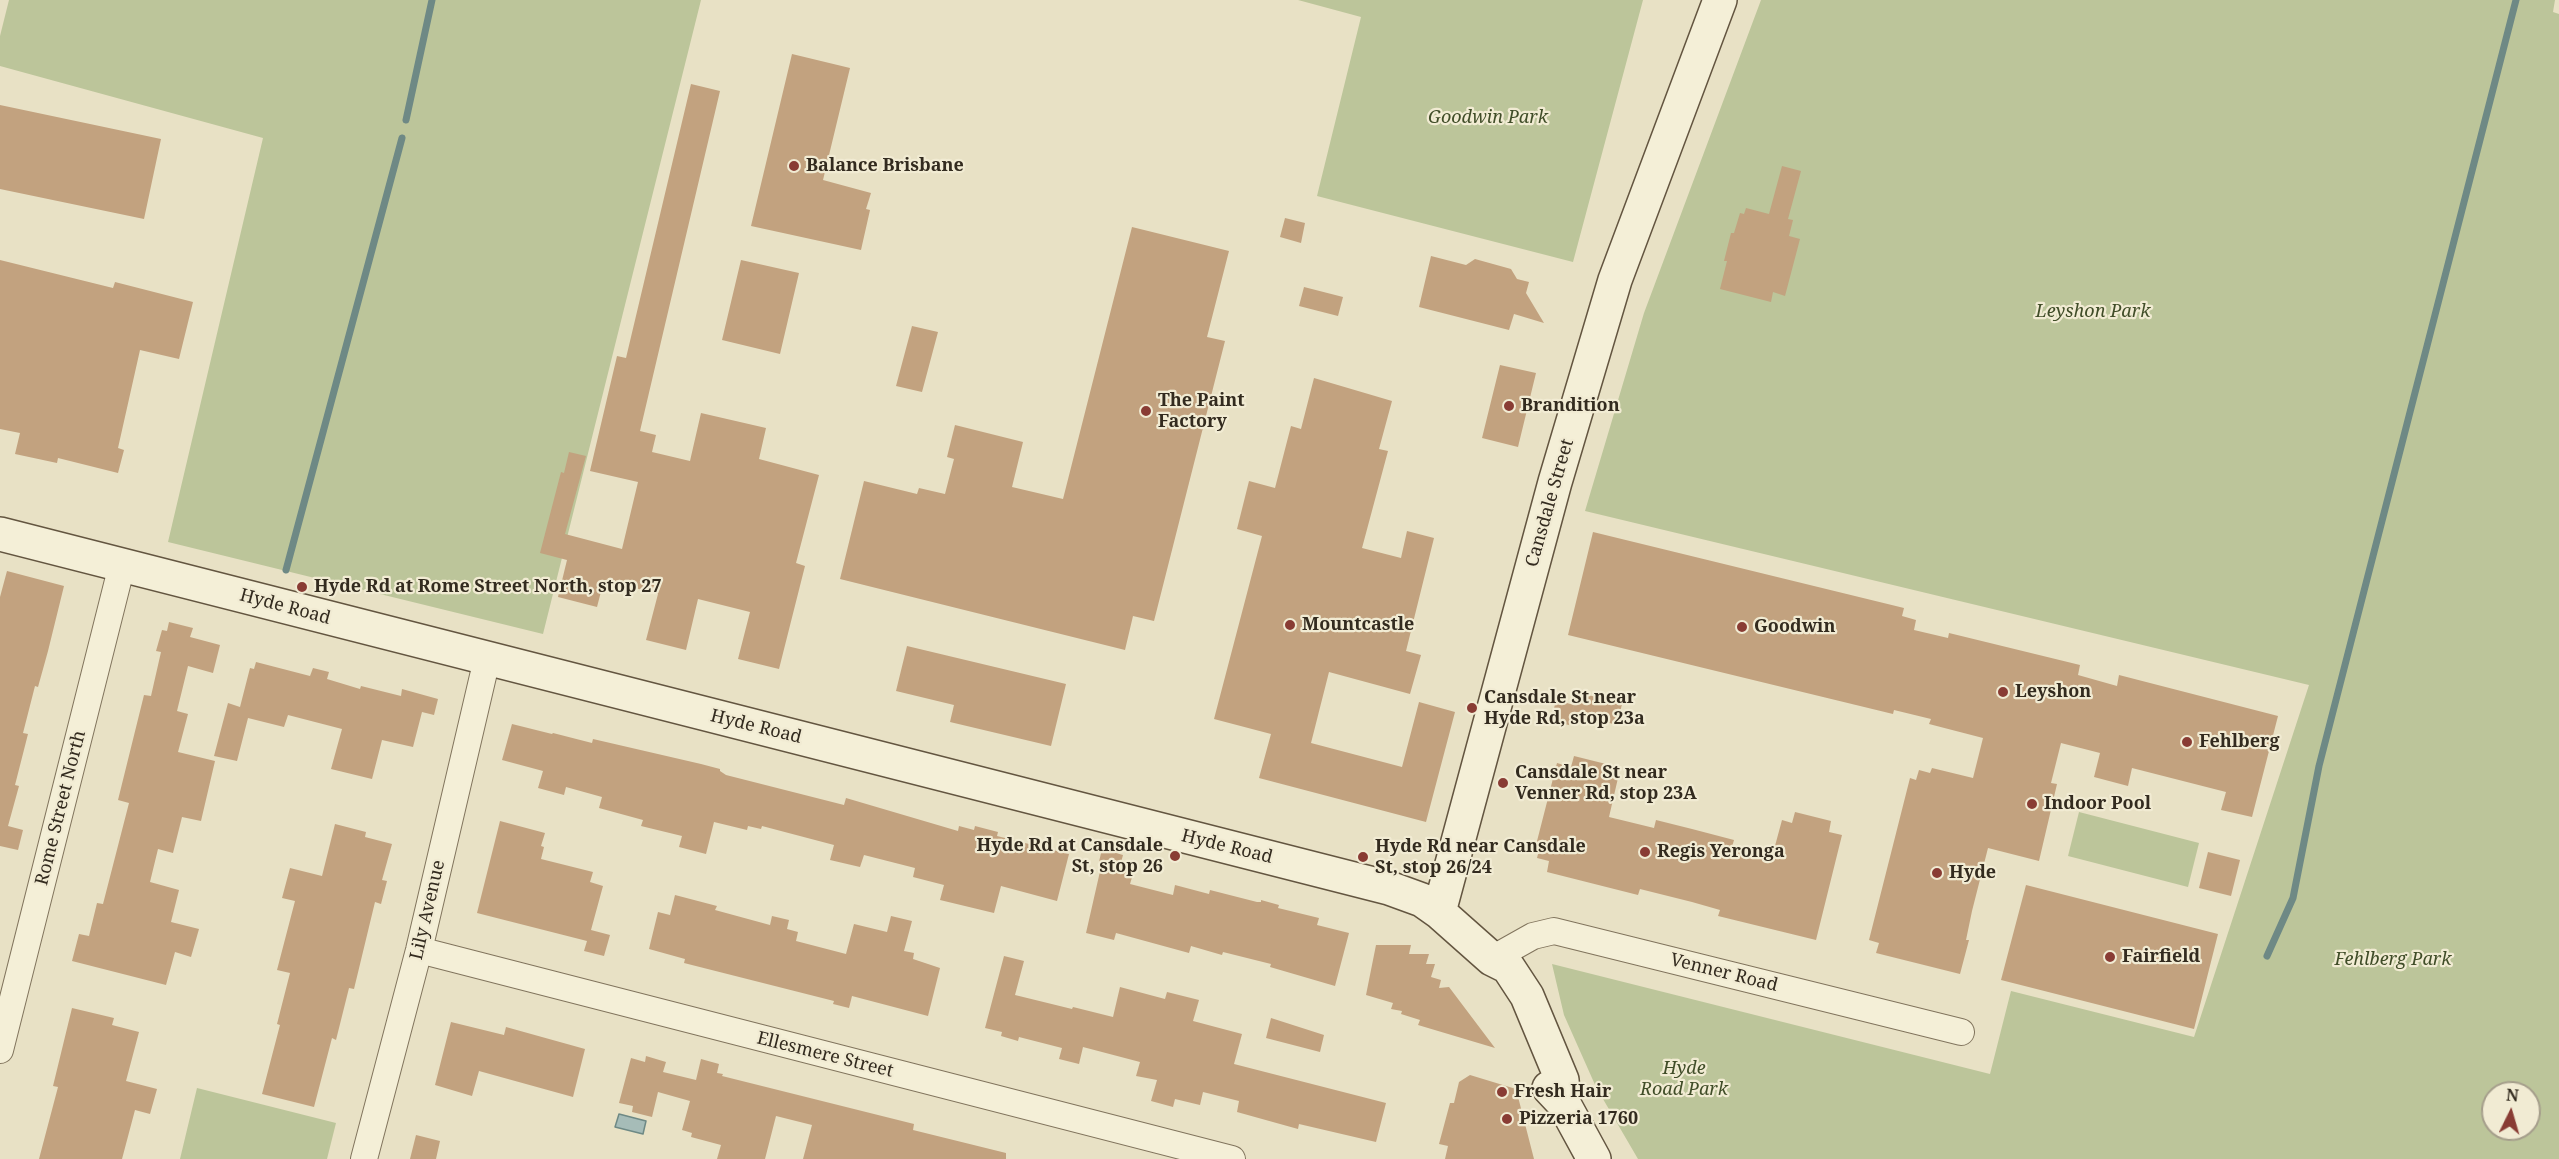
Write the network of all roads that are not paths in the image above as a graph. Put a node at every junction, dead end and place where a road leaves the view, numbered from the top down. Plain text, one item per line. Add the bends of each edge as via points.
1 (1720, 0) edge
2 (0, 534) edge
3 (122, 565) junction
4 (487, 659) junction
5 (1439, 912) junction
6 (419, 950) junction
7 (1492, 959) junction
8 (1961, 1032) dead end
9 (0, 1050) edge
10 (364, 1159) edge
11 (1232, 1159) edge
12 (1594, 1159) edge

1 - 5 street, Cansdale Street via 1615,280 1555,482
2 - 3 street, Hyde Road
3 - 4 street, Hyde Road
3 - 9 street, Rome Street North
4 - 5 street, Hyde Road via 1365,881 1422,900
4 - 6 street, Lily Avenue
5 - 7 street, Hyde Road
6 - 10 street, Lily Avenue
6 - 11 street, Ellesmere Street
7 - 8 street, Venner Road via 1533,936 1554,931
7 - 12 street, Hyde Road via 1508,967 1527,996 1562,1080 1564,1104

